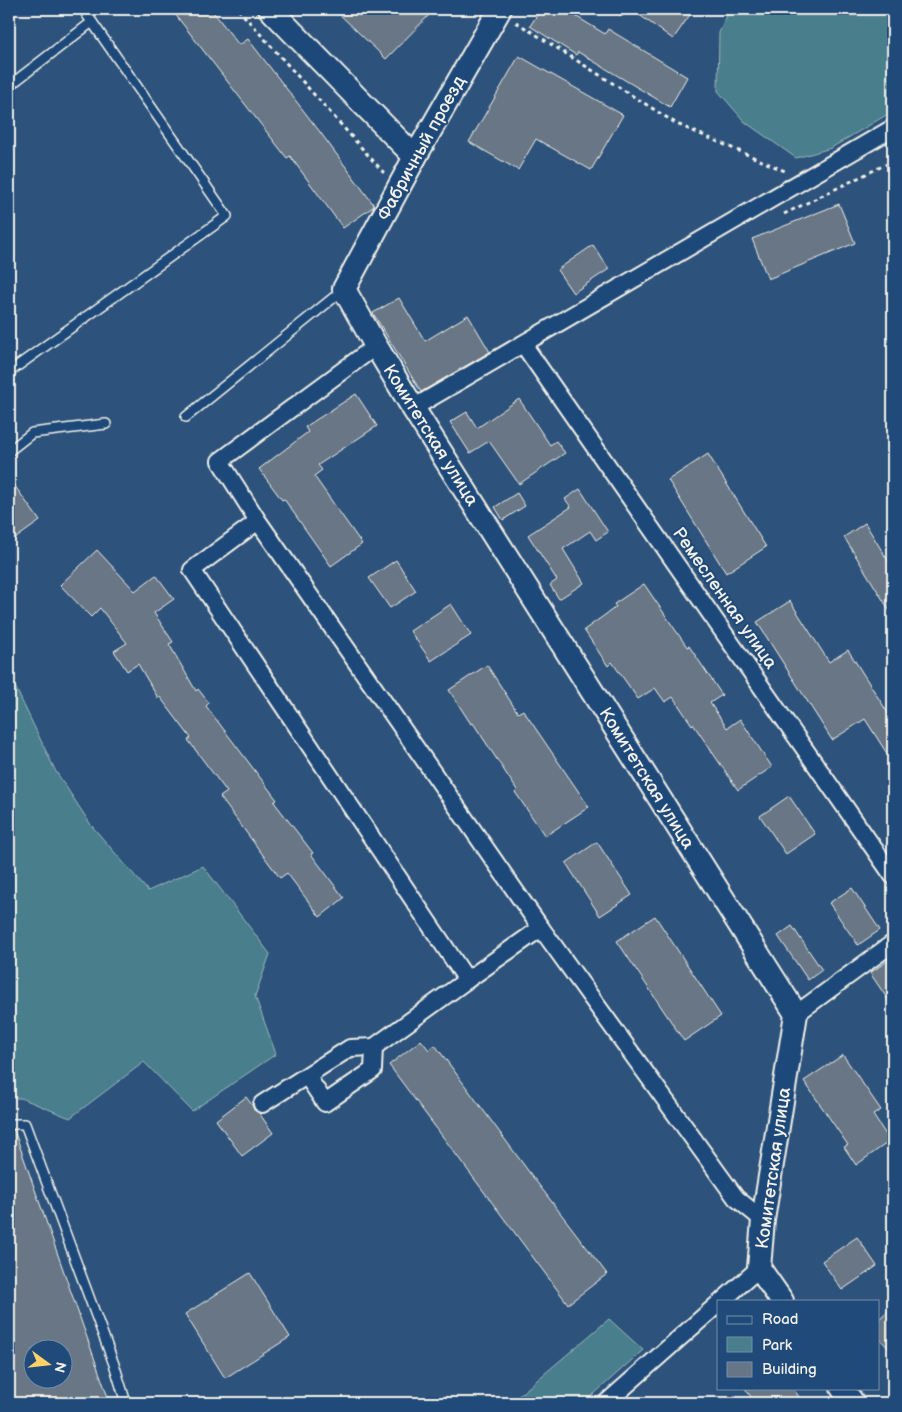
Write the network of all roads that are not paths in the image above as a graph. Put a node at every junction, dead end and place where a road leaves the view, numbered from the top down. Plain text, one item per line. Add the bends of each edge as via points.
1 (83, 9) edge
2 (270, 9) edge
3 (499, 10) edge
4 (92, 22) junction
5 (9, 86) edge
6 (893, 128) edge
7 (415, 157) junction
8 (344, 289) junction
9 (523, 344) junction
10 (376, 346) junction
11 (9, 372) edge
12 (413, 408) junction
13 (186, 417) dead end
14 (106, 424) dead end
15 (9, 451) edge
16 (258, 521) junction
17 (893, 876) edge
18 (541, 928) junction
19 (893, 942) edge
20 (467, 980) junction
21 (796, 1014) junction
22 (374, 1047) junction
23 (307, 1076) junction
24 (262, 1104) dead end
25 (9, 1124) edge
26 (763, 1220) junction
27 (759, 1268) junction
28 (723, 1300) edge
29 (781, 1300) edge
30 (717, 1305) edge
31 (843, 1390) edge
32 (126, 1403) edge
33 (606, 1403) edge
34 (853, 1403) edge

1 - 4 lane
2 - 7 street
3 - 7 street, Фабричный проезд
4 - 5 lane
4 - 11 lane via 227,216
6 - 9 street
7 - 8 street, Фабричный проезд
8 - 10 street, Комитетская улица
8 - 13 lane
9 - 12 street
9 - 17 street, Ремесленная улица
10 - 12 street, Комитетская улица
10 - 16 street via 220,461
12 - 21 street, Комитетская улица
14 - 15 lane via 32,433
16 - 18 street
16 - 20 street via 192,570
18 - 20 street
18 - 26 street via 736,1198
19 - 21 street
20 - 22 street
21 - 26 street, Комитетская улица
22 - 23 street via 350,1048
22 - 23 street via 373,1070 325,1103
23 - 24 street
25 - 32 lane via 25,1124
26 - 27 street, Комитетская улица
27 - 28 street
27 - 29 street, Комитетская улица
30 - 33 street
31 - 34 street

